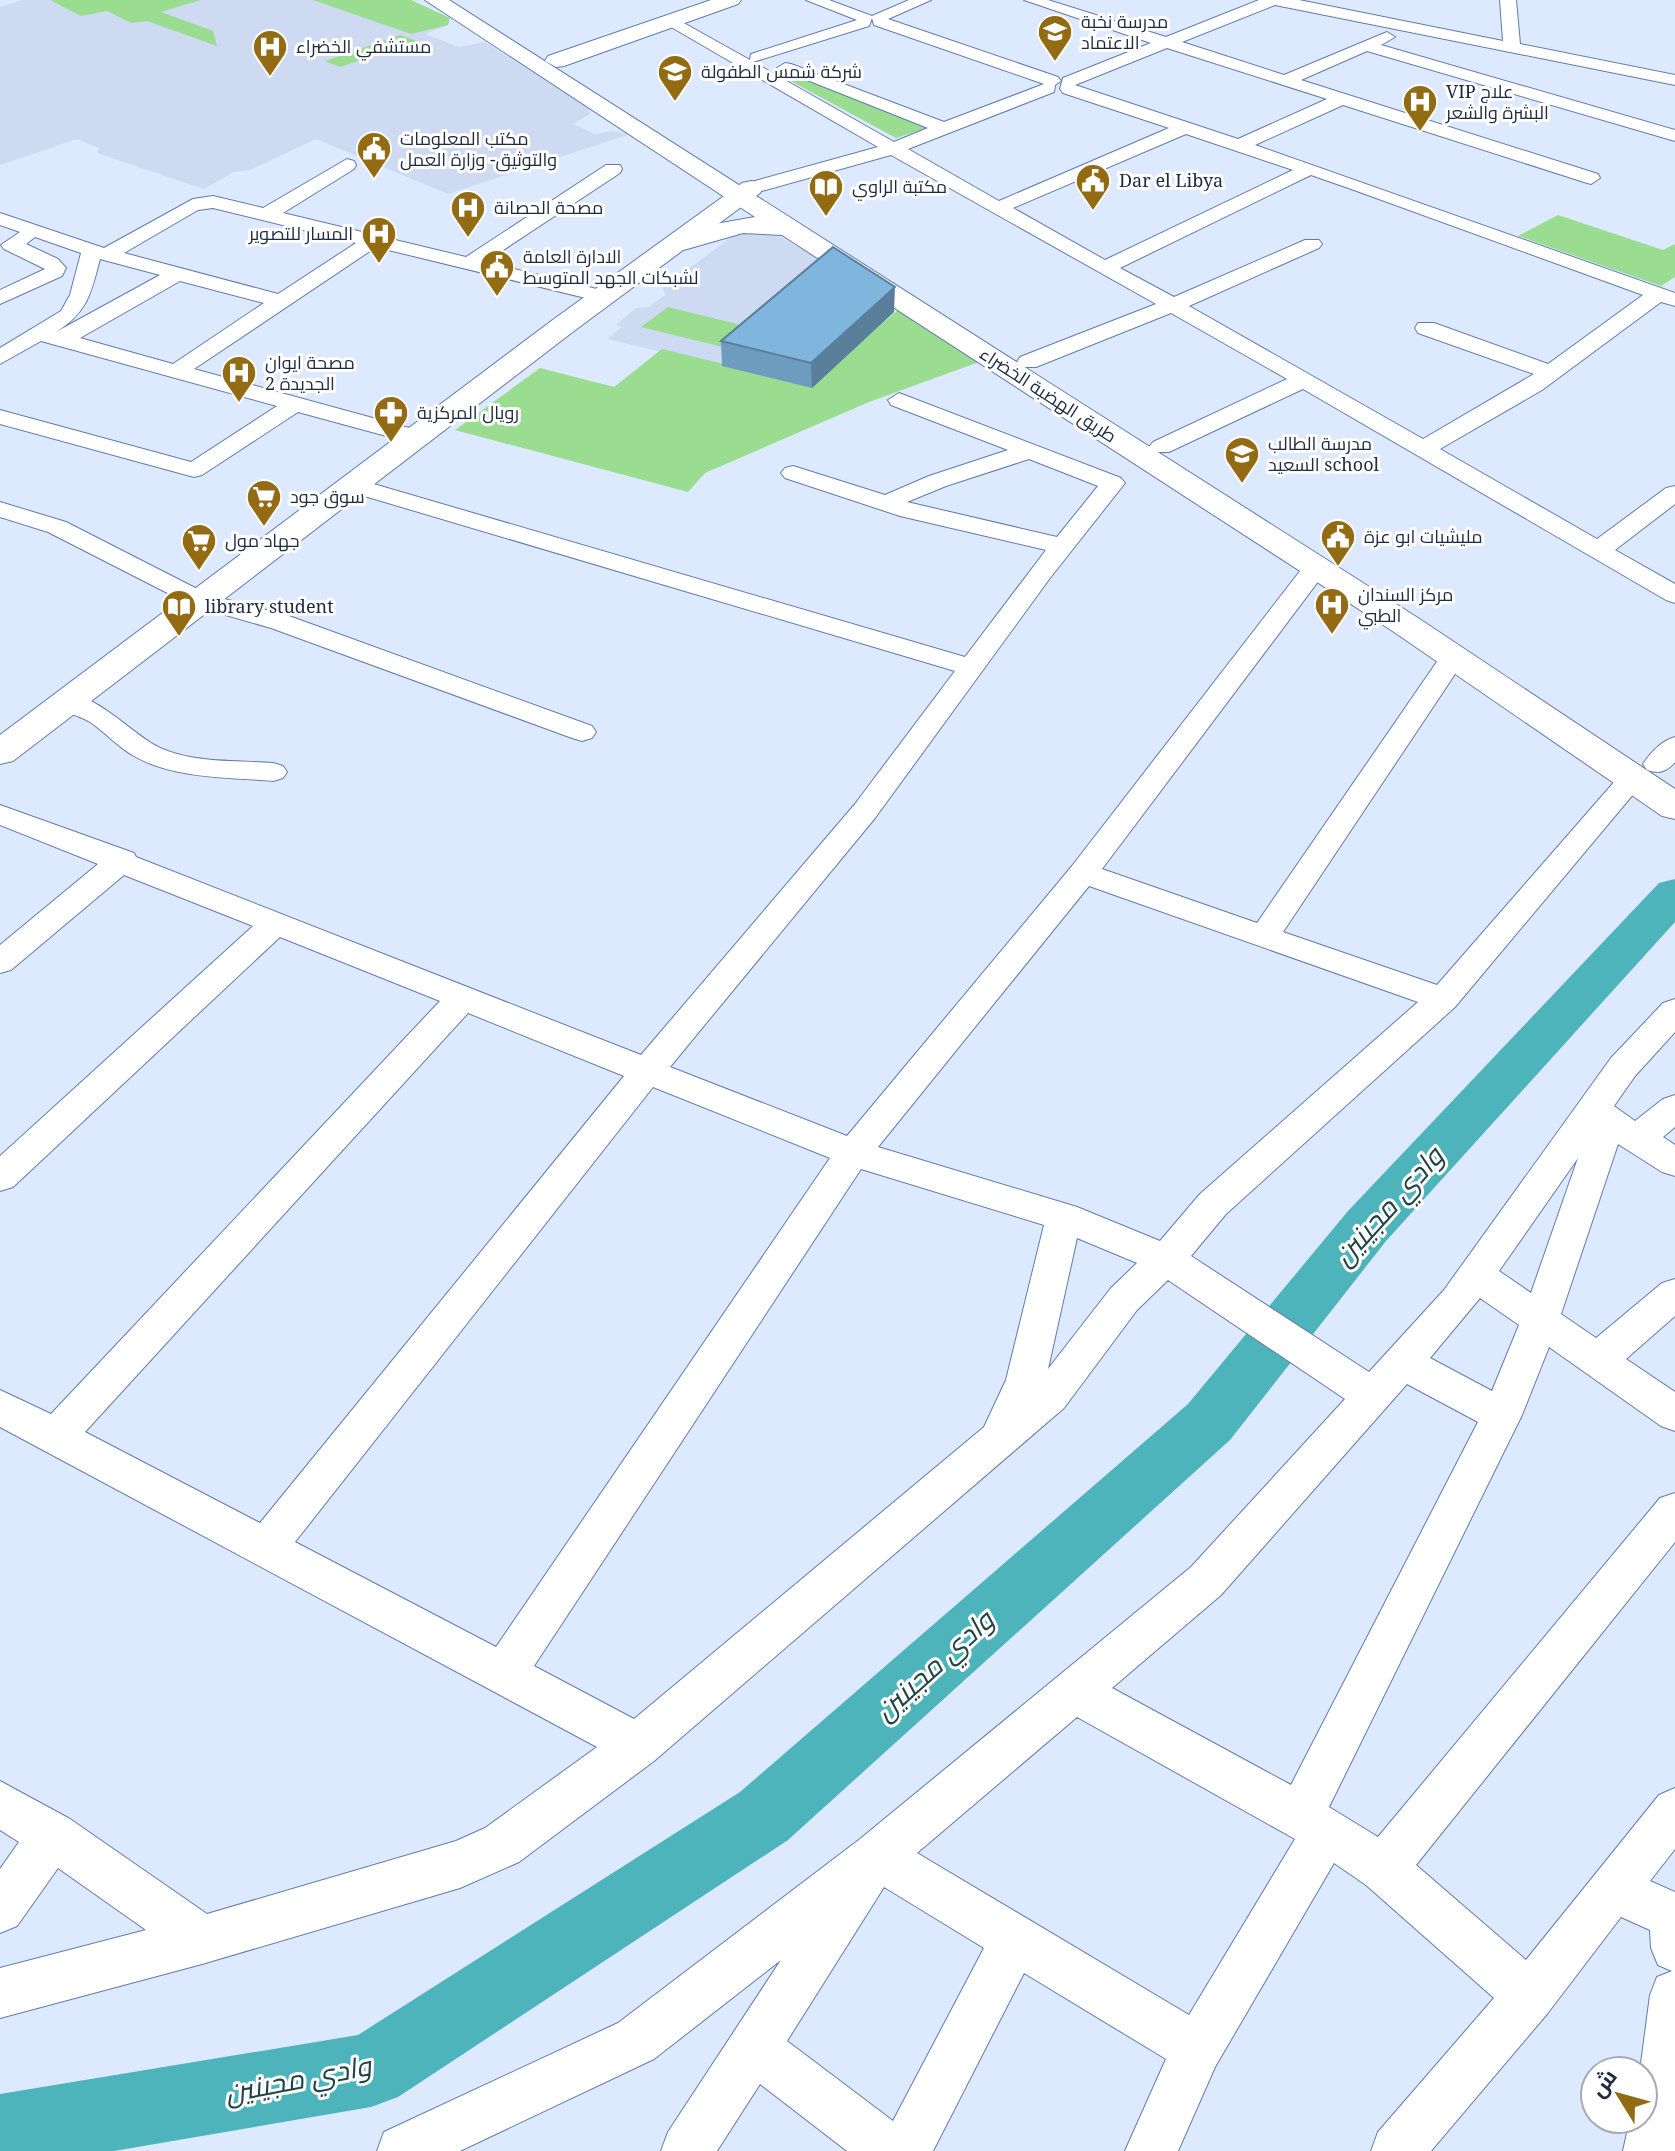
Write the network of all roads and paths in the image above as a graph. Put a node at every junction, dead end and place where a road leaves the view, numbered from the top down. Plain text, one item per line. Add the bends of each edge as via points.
1 (435, 0) edge
2 (458, 0) edge
3 (731, 0) edge
4 (814, 0) edge
5 (923, 0) edge
6 (1032, 0) edge
7 (1275, 0) edge
8 (1508, 0) edge
9 (1324, 5) edge
10 (474, 7) edge
11 (667, 20) junction
12 (872, 20) junction
13 (1409, 27) junction
14 (1167, 44) junction
15 (1366, 46) junction
16 (1512, 47) junction
17 (750, 60) junction
18 (556, 61) junction
19 (1675, 80) edge
20 (1284, 81) junction
21 (1060, 85) junction
22 (1342, 99) junction
23 (1184, 128) junction
24 (946, 129) junction
25 (1675, 136) edge
26 (1240, 145) junction
27 (892, 149) junction
28 (347, 165) dead end
29 (613, 169) dead end
30 (1309, 169) junction
31 (1591, 178) dead end
32 (744, 192) junction
33 (998, 208) junction
34 (266, 215) junction
35 (0, 219) edge
36 (792, 230) junction
37 (36, 231) junction
38 (375, 239) junction
39 (1312, 244) dead end
40 (673, 245) junction
41 (100, 252) junction
42 (470, 263) junction
43 (1106, 267) junction
44 (177, 274) junction
45 (602, 296) junction
46 (1666, 297) edge
47 (0, 298) edge
48 (279, 301) junction
49 (1173, 305) junction
50 (1426, 328) dead end
51 (40, 334) junction
52 (63, 339) junction
53 (0, 357) edge
54 (1028, 362) junction
55 (177, 371) junction
56 (1551, 373) junction
57 (1303, 380) junction
58 (899, 400) dead end
59 (293, 405) junction
60 (0, 417) edge
61 (416, 437) junction
62 (1423, 449) junction
63 (1151, 450) junction
64 (1026, 452) junction
65 (793, 473) dead end
66 (1113, 483) junction
67 (352, 485) junction
68 (1675, 493) edge
69 (886, 504) junction
70 (0, 509) edge
71 (1062, 546) junction
72 (1598, 550) junction
73 (1316, 567) junction
74 (1675, 595) edge
75 (200, 600) junction
76 (1417, 621) junction
77 (1454, 656) junction
78 (970, 667) junction
79 (67, 700) junction
80 (582, 732) dead end
81 (0, 753) edge
82 (273, 772) dead end
83 (1664, 778) edge
84 (0, 814) edge
85 (123, 860) junction
86 (1083, 873) junction
87 (277, 922) junction
88 (1265, 935) junction
89 (0, 962) edge
90 (462, 998) junction
91 (1443, 999) junction
92 (1675, 1011) edge
93 (647, 1071) junction
94 (1675, 1108) edge
95 (1614, 1123) junction
96 (853, 1153) junction
97 (1675, 1162) edge
98 (0, 1177) edge
99 (1064, 1217) junction
100 (1166, 1259) junction
101 (1476, 1275) junction
102 (1675, 1294) edge
103 (1541, 1318) junction
104 (1599, 1359) junction
105 (1401, 1362) junction
106 (1371, 1395) junction
107 (0, 1407) edge
108 (1675, 1414) edge
109 (1502, 1415) junction
110 (56, 1436) junction
111 (999, 1438) junction
112 (1675, 1511) edge
113 (266, 1547) junction
114 (504, 1673) junction
115 (1074, 1691) junction
116 (638, 1745) junction
117 (0, 1804) edge
118 (1675, 1811) edge
119 (1313, 1824) junction
120 (53, 1836) junction
121 (877, 1856) junction
122 (1383, 1868) junction
123 (1614, 1890) junction
124 (0, 1909) edge
125 (1674, 1926) edge
126 (202, 1940) junction
127 (1014, 1942) junction
128 (0, 1993) edge
129 (1675, 1995) edge
130 (1529, 1996) junction
131 (753, 2047) junction
132 (1197, 2049) junction
133 (1671, 2069) edge
134 (495, 2108) junction
135 (403, 2151) edge
136 (462, 2151) edge
137 (687, 2151) edge
138 (889, 2151) edge
139 (905, 2151) edge
140 (1151, 2151) edge
141 (1397, 2151) edge
142 (1649, 2151) edge

1 - 32 main road, طريق الهضبة الخضراء
2 - 10 main road, طريق الهضبة الخضراء
3 - 11 main road
4 - 12 street
5 - 12 street
6 - 14 street
7 - 9 street
7 - 14 street
8 - 16 street
9 - 13 street
10 - 18 main road, طريق الهضبة الخضراء
11 - 17 street
11 - 18 main road
12 - 17 street
12 - 21 street
13 - 15 street
13 - 16 street
14 - 20 street
14 - 21 street
15 - 20 street
15 - 25 street
16 - 19 street
17 - 24 street
17 - 27 street
18 - 32 main road, طريق الهضبة الخضراء
20 - 22 street
21 - 23 street
21 - 24 street
22 - 26 street
22 - 31 street
23 - 26 street
23 - 33 street
24 - 27 street
26 - 30 street
27 - 32 street
27 - 33 street
28 - 34 street
29 - 42 street
30 - 43 street
30 - 46 street
32 - 36 main road, طريق الهضبة الخضراء
32 - 40 main road
32 - 54 main road, طريق الهضبة الخضراء
33 - 43 street
34 - 38 street
34 - 41 street via 200,203
35 - 37 street
36 - 40 main road via 734,225
36 - 63 main road, طريق الهضبة الخضراء
37 - 41 street
37 - 47 street via 11,245 51,263 55,272
38 - 42 street
38 - 48 street
39 - 49 street
40 - 45 main road
41 - 44 street
41 - 51 street via 69,315
42 - 45 street
43 - 49 street
44 - 48 street
44 - 52 street
45 - 61 main road
46 - 56 street
48 - 55 street
49 - 54 street
49 - 57 street
50 - 56 street
51 - 52 street
51 - 53 street
52 - 55 street
54 - 63 main road, طريق الهضبة الخضراء
55 - 59 street
56 - 62 street
57 - 62 street
57 - 63 street
58 - 64 street
59 - 60 street via 194,470
59 - 61 street
61 - 67 main road
62 - 72 street
63 - 66 street
63 - 73 main road, طريق الهضبة الخضراء
63 - 76 main road, طريق الهضبة الخضراء
64 - 66 street
64 - 69 street via 932,480
65 - 69 street
66 - 71 street
67 - 75 main road
67 - 78 street
68 - 72 street
69 - 71 street
70 - 75 street via 57,527
71 - 78 street
72 - 74 street
73 - 76 main road, طريق الهضبة الخضراء
73 - 86 street
75 - 79 main road
75 - 80 street via 280,622
76 - 77 main road, طريق الهضبة الخضراء
76 - 83 main road, طريق الهضبة الخضراء
77 - 83 main road, طريق الهضبة الخضراء
77 - 88 street
78 - 93 street via 865,811
79 - 81 main road
79 - 82 street via 165,759
83 - 91 street
84 - 85 street
85 - 87 street
85 - 89 street
86 - 88 street
86 - 96 street
87 - 90 street
87 - 98 street
88 - 91 street
90 - 93 street
90 - 110 street
91 - 100 street via 1213,1204
92 - 95 street via 1623,1067
93 - 96 street
93 - 113 street
94 - 95 street
95 - 97 street
95 - 101 street
95 - 103 street
96 - 99 street
96 - 114 street
99 - 100 street
99 - 111 street via 1026,1380
100 - 106 street
100 - 111 street via 1124,1299 1050,1396
101 - 103 street
101 - 105 street
102 - 104 street
103 - 104 street
103 - 109 street
104 - 108 street
105 - 106 street
105 - 109 street
106 - 115 street via 1206,1581
107 - 110 street
109 - 119 street
110 - 113 street
111 - 116 street
112 - 122 street
113 - 114 street
114 - 116 street
115 - 119 street
115 - 121 street
116 - 126 street via 502,1845 460,1864
117 - 120 street
118 - 123 street
119 - 122 street
119 - 132 street
120 - 124 street
120 - 126 street
121 - 127 street
121 - 131 street
121 - 134 street via 636,2041
122 - 130 street
123 - 125 street
123 - 130 street
126 - 128 street
127 - 132 street
127 - 139 street
129 - 133 street
130 - 141 street
131 - 137 street
131 - 138 street
132 - 140 street
133 - 142 street
134 - 135 street
134 - 136 street

